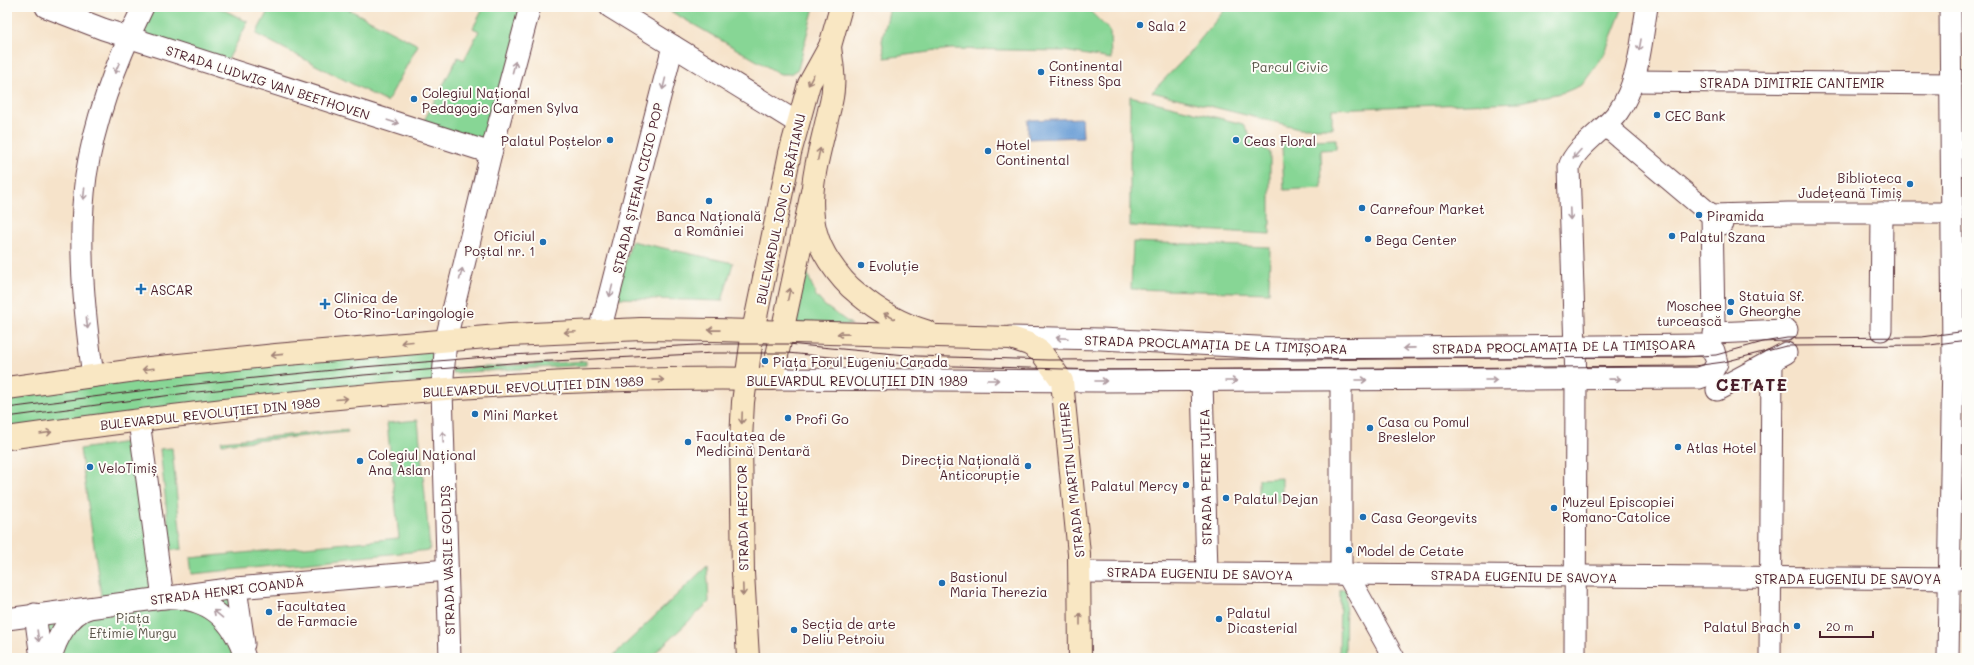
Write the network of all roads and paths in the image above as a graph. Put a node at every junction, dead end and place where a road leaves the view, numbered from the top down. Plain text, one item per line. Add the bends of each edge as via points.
1 (46, 7) edge
2 (143, 7) edge
3 (530, 7) edge
4 (610, 7) edge
5 (841, 7) edge
6 (1647, 7) edge
7 (1950, 7) edge
8 (130, 37) junction
9 (673, 46) junction
10 (830, 46) junction
11 (1633, 81) junction
12 (1955, 104) edge
13 (798, 123) junction
14 (1606, 126) junction
15 (491, 153) junction
16 (812, 192) junction
17 (1882, 213) junction
18 (1952, 213) junction
19 (1717, 220) junction
20 (600, 330) junction
21 (1787, 330) dead end
22 (1881, 330) dead end
23 (752, 331) junction
24 (781, 332) junction
25 (966, 336) junction
26 (1001, 337) junction
27 (446, 339) junction
28 (1574, 346) junction
29 (93, 376) junction
30 (746, 379) junction
31 (772, 379) junction
32 (1576, 380) junction
33 (1062, 381) junction
34 (1202, 381) junction
35 (7, 388) edge
36 (1341, 389) dead end
37 (442, 390) junction
38 (1717, 390) dead end
39 (139, 421) junction
40 (7, 438) edge
41 (447, 570) junction
42 (1080, 572) junction
43 (1207, 573) junction
44 (1344, 574) junction
45 (1575, 576) junction
46 (1771, 578) junction
47 (1958, 579) edge
48 (236, 588) junction
49 (163, 598) junction
50 (98, 606) junction
51 (35, 614) junction
52 (7, 619) edge
53 (41, 658) edge
54 (51, 658) edge
55 (246, 658) edge
56 (450, 658) edge
57 (748, 658) edge
58 (1080, 658) edge
59 (1394, 658) edge
60 (1575, 658) edge
61 (1770, 658) edge
62 (1948, 658) edge

1 - 8 street, STRADA LUDWIG VAN BEETHOVEN
2 - 8 street
15 -> 3 street, STRADA VASILE GOLDIȘ
4 - 9 street
5 - 10 street, BULEVARDUL ION C. BRĂTIANU
6 -> 11 street
7 - 12 street
8 -> 15 street, STRADA LUDWIG VAN BEETHOVEN
8 -> 29 street via 111,82 94,136 84,195 82,269
9 - 13 street
9 -> 20 street, STRADA ȘTEFAN CICIO POP
10 -> 13 street, BULEVARDUL ION C. BRĂTIANU via 809,84
16 -> 10 street, BULEVARDUL ION C. BRĂTIANU via 834,88
11 - 12 street, STRADA DIMITRIE CANTEMIR
11 - 14 street via 1622,106
12 - 18 street
13 - 23 street, BULEVARDUL ION C. BRĂTIANU
14 - 19 street
14 -> 28 street via 1570,166
27 -> 15 street, STRADA VASILE GOLDIȘ
24 -> 16 street, BULEVARDUL ION C. BRĂTIANU
25 -> 16 street, BULEVARDUL ION C. BRĂTIANU via 928,331 907,324 878,310 852,290 824,253 815,232 811,213
17 - 18 street
17 - 19 street via 1788,213
17 - 22 street
18 - 47 street
19 - 21 street via 1714,327
23 -> 20 street
20 -> 27 street
23 - 24 street
23 - 30 street, BULEVARDUL ION C. BRĂTIANU
25 -> 24 street
24 - 31 street, BULEVARDUL ION C. BRĂTIANU
25 - 26 street
28 -> 26 street, STRADA PROCLAMAȚIA DE LA TIMIȘOARA via 1265,348 1101,339
26 - 33 street, STRADA MARTIN LUTHER via 1024,342 1038,350
27 -> 29 street via 260,356
27 - 37 street, STRADA VASILE GOLDIȘ
28 - 32 street
32 -> 28 street, STRADA PROCLAMAȚIA DE LA TIMIȘOARA via 1704,378 1715,371 1717,360 1711,349 1703,345
29 - 35 street
30 - 31 street, BULEVARDUL REVOLUȚIEI DIN 1989
37 -> 30 street, BULEVARDUL REVOLUȚIEI DIN 1989 via 577,381
30 -> 57 street, STRADA HECTOR via 742,440 742,525
31 -> 33 street, BULEVARDUL REVOLUȚIEI DIN 1989
34 -> 32 street, STRADA PROCLAMAȚIA DE LA TIMIȘOARA
32 - 45 street
33 -> 34 street, STRADA PROCLAMAȚIA DE LA TIMIȘOARA
33 - 42 street, STRADA MARTIN LUTHER
34 - 43 street, STRADA PETRE ȚUȚEA
36 - 44 street
39 -> 37 street, BULEVARDUL REVOLUȚIEI DIN 1989
41 -> 37 street, STRADA VASILE GOLDIȘ
38 - 46 street via 1779,356
40 -> 39 street, BULEVARDUL REVOLUȚIEI DIN 1989
39 - 49 street
41 - 48 street, STRADA HENRI COANDĂ
41 - 56 street, STRADA VASILE GOLDIȘ
42 - 43 street, STRADA EUGENIU DE SAVOYA
58 -> 42 street, STRADA MARTIN LUTHER
43 - 44 street, STRADA EUGENIU DE SAVOYA
44 - 45 street, STRADA EUGENIU DE SAVOYA
44 - 59 street
45 - 46 street, STRADA EUGENIU DE SAVOYA
45 - 60 street
46 - 47 street, STRADA EUGENIU DE SAVOYA
46 - 61 street
47 - 62 street
48 - 49 street, STRADA HENRI COANDĂ
48 - 55 street
49 - 50 street, STRADA HENRI COANDĂ
55 -> 49 street via 232,629 214,610 200,602 185,598
50 - 51 street, STRADA HENRI COANDĂ
50 - 54 street via 83,610 73,618 59,637
51 - 52 street, STRADA HENRI COANDĂ
51 -> 53 street

